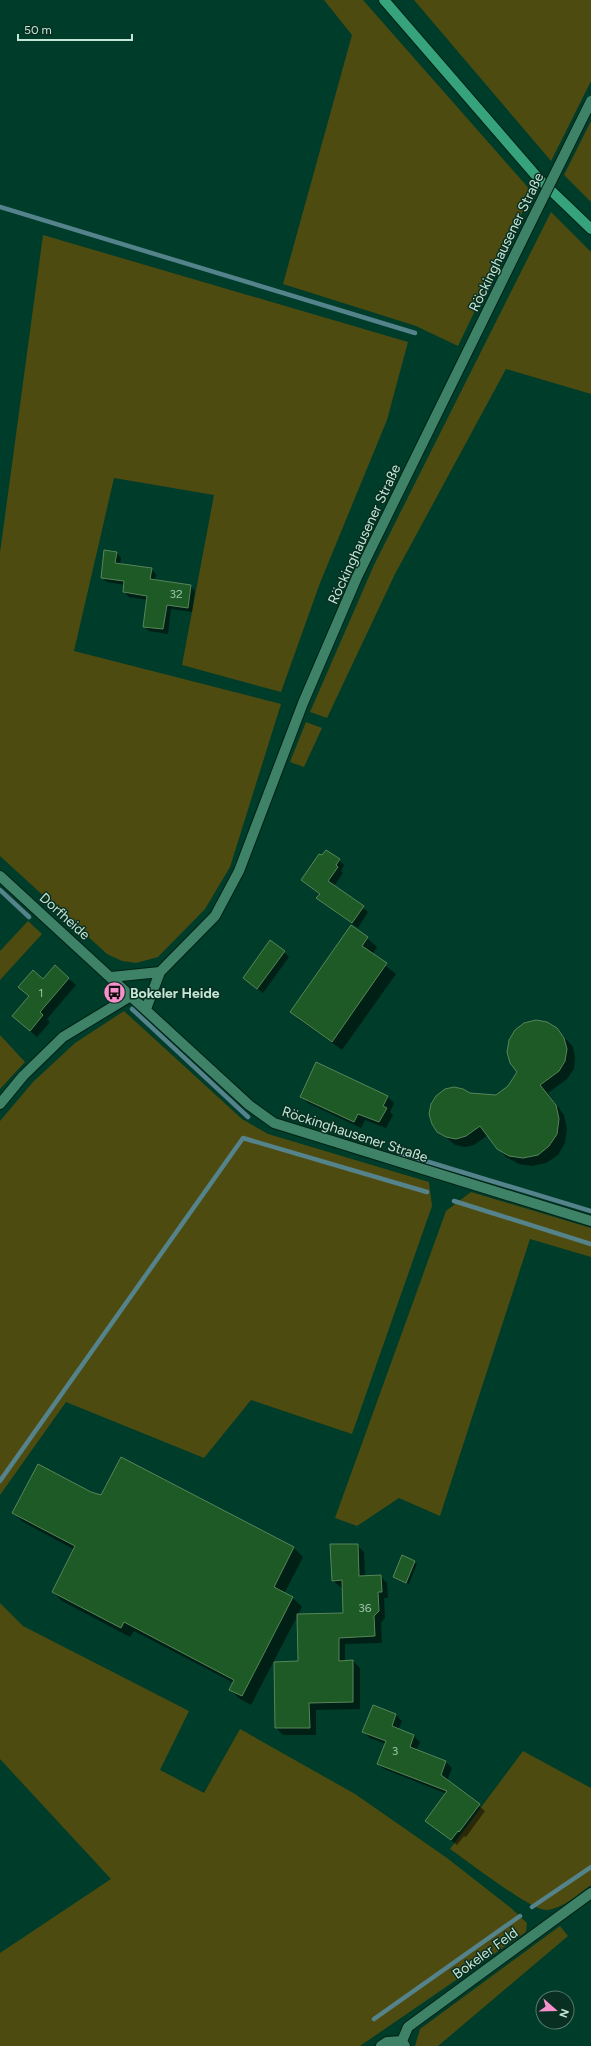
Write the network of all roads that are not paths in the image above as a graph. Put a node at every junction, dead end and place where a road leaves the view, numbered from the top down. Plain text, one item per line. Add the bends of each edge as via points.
1 (384, 0) edge
2 (591, 101) edge
3 (591, 229) edge
4 (0, 876) edge
5 (160, 972) junction
6 (111, 977) junction
7 (129, 996) junction
8 (146, 1009) junction
9 (0, 1104) edge
10 (591, 1221) edge
11 (591, 1893) edge
12 (403, 2044) edge
13 (381, 2046) edge

1 - 3 main road via 538,178
2 - 5 street, Röckinghausener Straße, bridge via 357,577 302,703 239,871 215,916
4 - 6 street, Dorfheide
5 - 6 street
5 - 8 street, Röckinghausener Straße
6 - 7 street, Röckinghausener Straße
7 - 8 street, Röckinghausener Straße
7 - 9 street via 63,1037 23,1076
8 - 10 street, Röckinghausener Straße via 248,1105 274,1123
11 - 12 street, Bokeler Feld via 408,2027
12 - 13 street, Bokeler Feld via 386,2042

